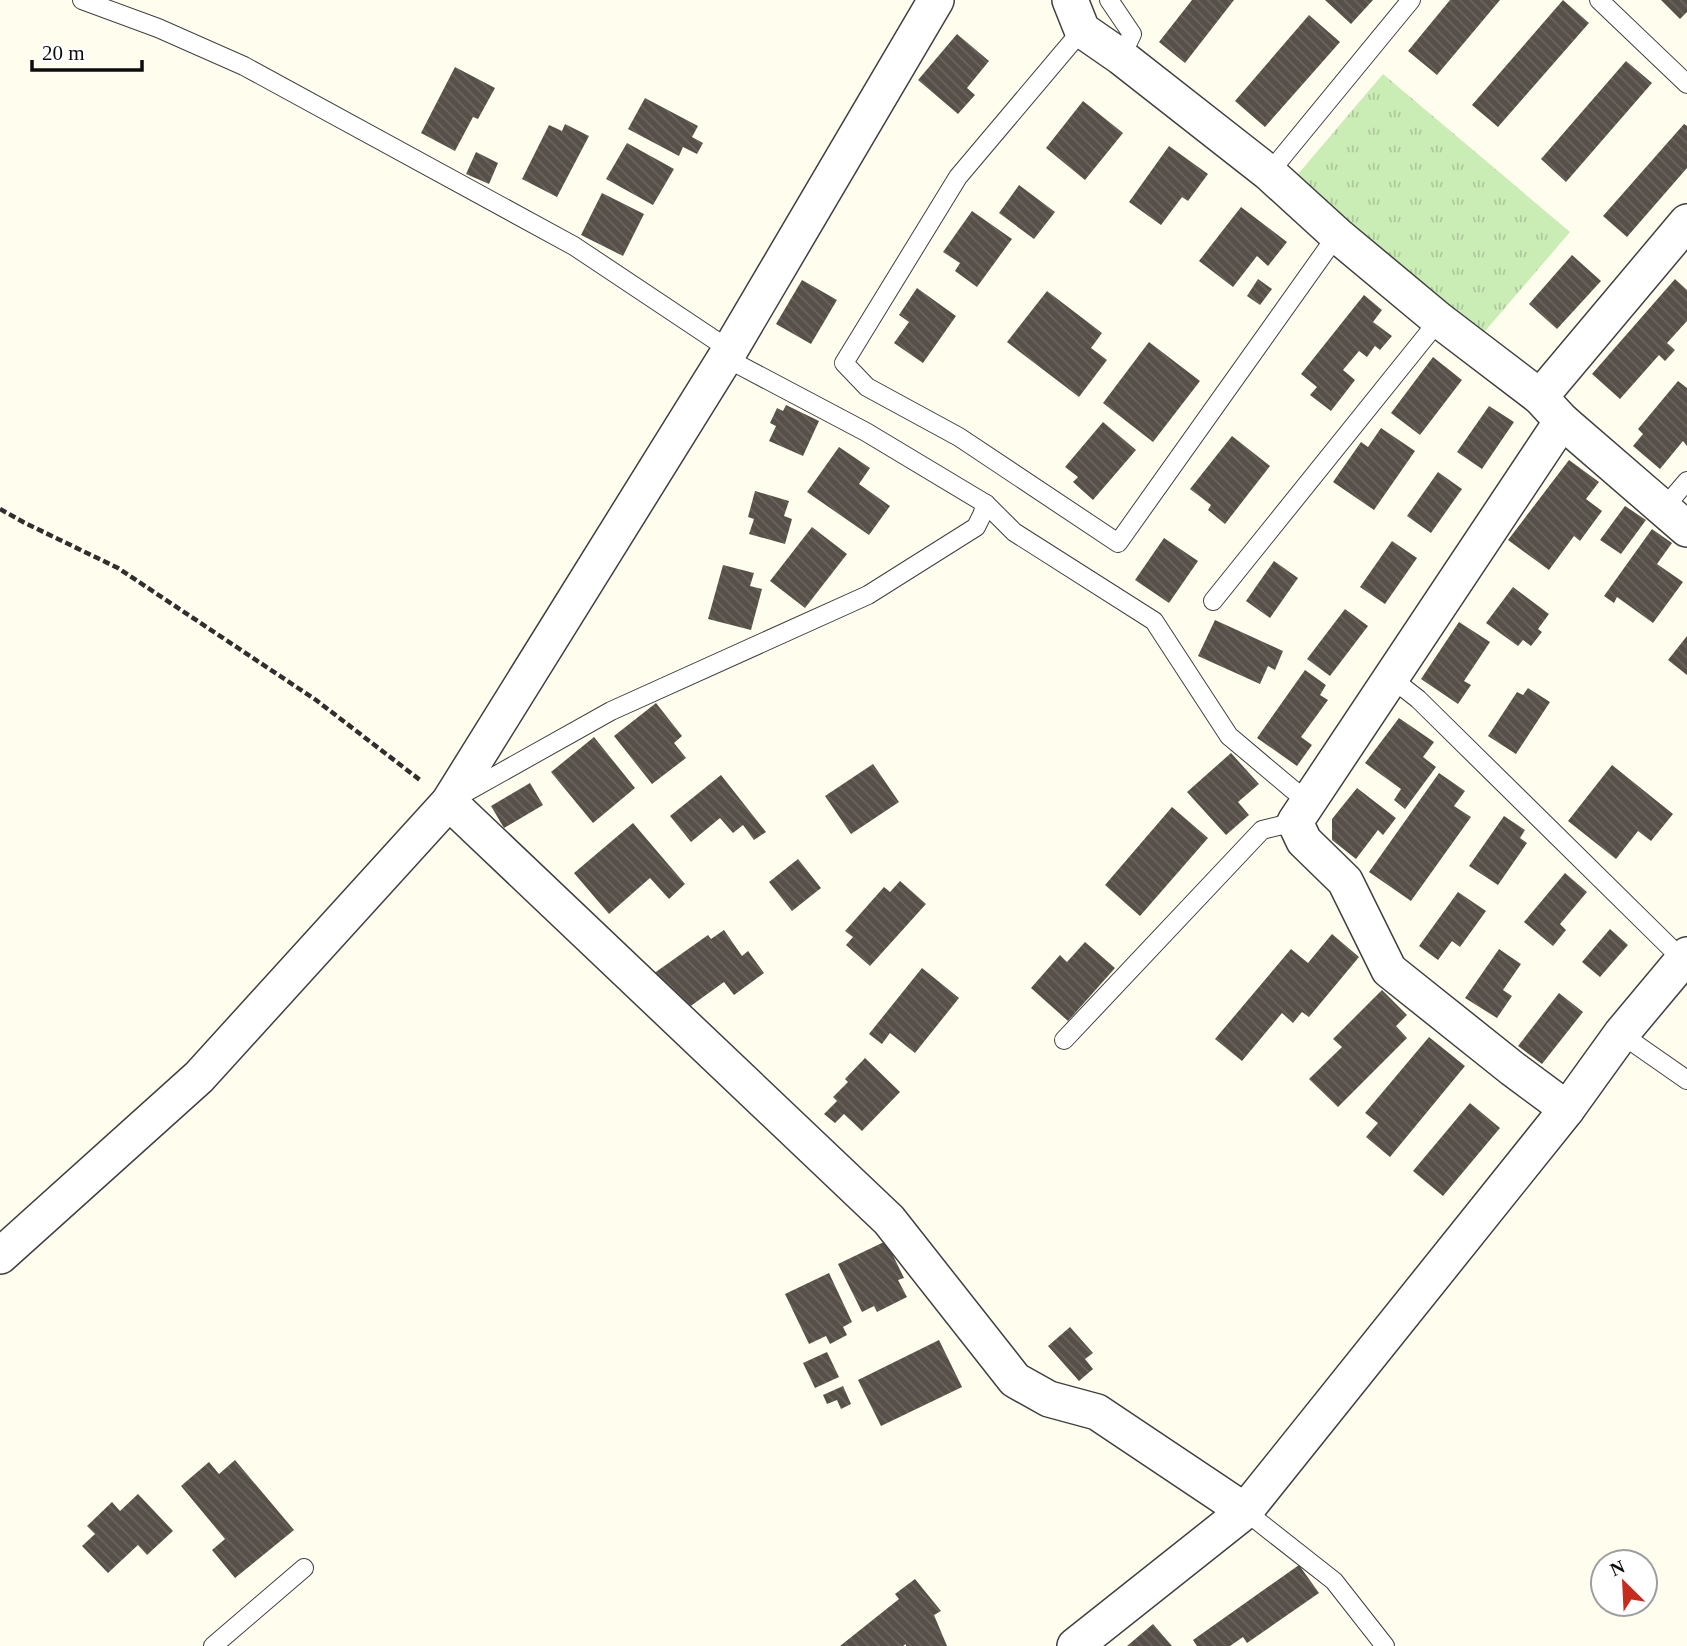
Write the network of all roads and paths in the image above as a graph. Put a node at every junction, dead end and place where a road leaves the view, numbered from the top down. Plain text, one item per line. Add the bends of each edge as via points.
1 (82, 0) edge
2 (936, 0) edge
3 (1109, 0) edge
4 (1411, 0) edge
5 (1599, 0) edge
6 (1076, 15) edge
7 (1121, 58) junction
8 (1687, 85) edge
9 (1269, 173) junction
10 (1687, 222) edge
11 (1337, 235) junction
12 (1439, 320) junction
13 (728, 354) junction
14 (1551, 409) junction
15 (1687, 481) edge
16 (986, 503) junction
17 (0, 509) edge
18 (1675, 519) edge
19 (1213, 601) dead end
20 (1391, 678) junction
21 (449, 802) junction
22 (1302, 812) junction
23 (1685, 958) edge
24 (1621, 1034) junction
25 (1064, 1041) dead end
26 (1687, 1080) edge
27 (1567, 1109) junction
28 (0, 1256) edge
29 (1245, 1511) junction
30 (304, 1568) dead end
31 (213, 1646) edge
32 (1075, 1646) edge
33 (1385, 1646) edge

1 - 13 lane via 244,66 574,246
2 - 13 street
3 - 7 lane via 1132,34
4 - 9 lane
5 - 8 lane
6 - 7 street
6 - 11 lane via 958,177 844,363 867,387 959,437 1118,543
7 - 9 street
9 - 11 street
10 - 14 street
11 - 12 street
12 - 14 street
12 - 19 lane
13 - 16 lane
13 - 21 street
14 - 18 street
14 - 20 street
15 - 18 lane
16 - 21 lane via 976,527 868,595 611,711
16 - 22 lane via 1014,532 1154,621 1229,736 1292,789
17 - 21 path via 118,568 316,700
20 - 22 street
20 - 23 lane
21 - 28 street via 199,1077
21 - 29 street via 889,1220 1015,1380 1049,1399 1097,1412
22 - 25 lane via 1262,830
22 - 27 street via 1304,841 1345,881 1389,970
23 - 24 street
24 - 26 lane
24 - 27 street
27 - 29 street
29 - 32 street
29 - 33 lane via 1334,1581
30 - 31 lane

